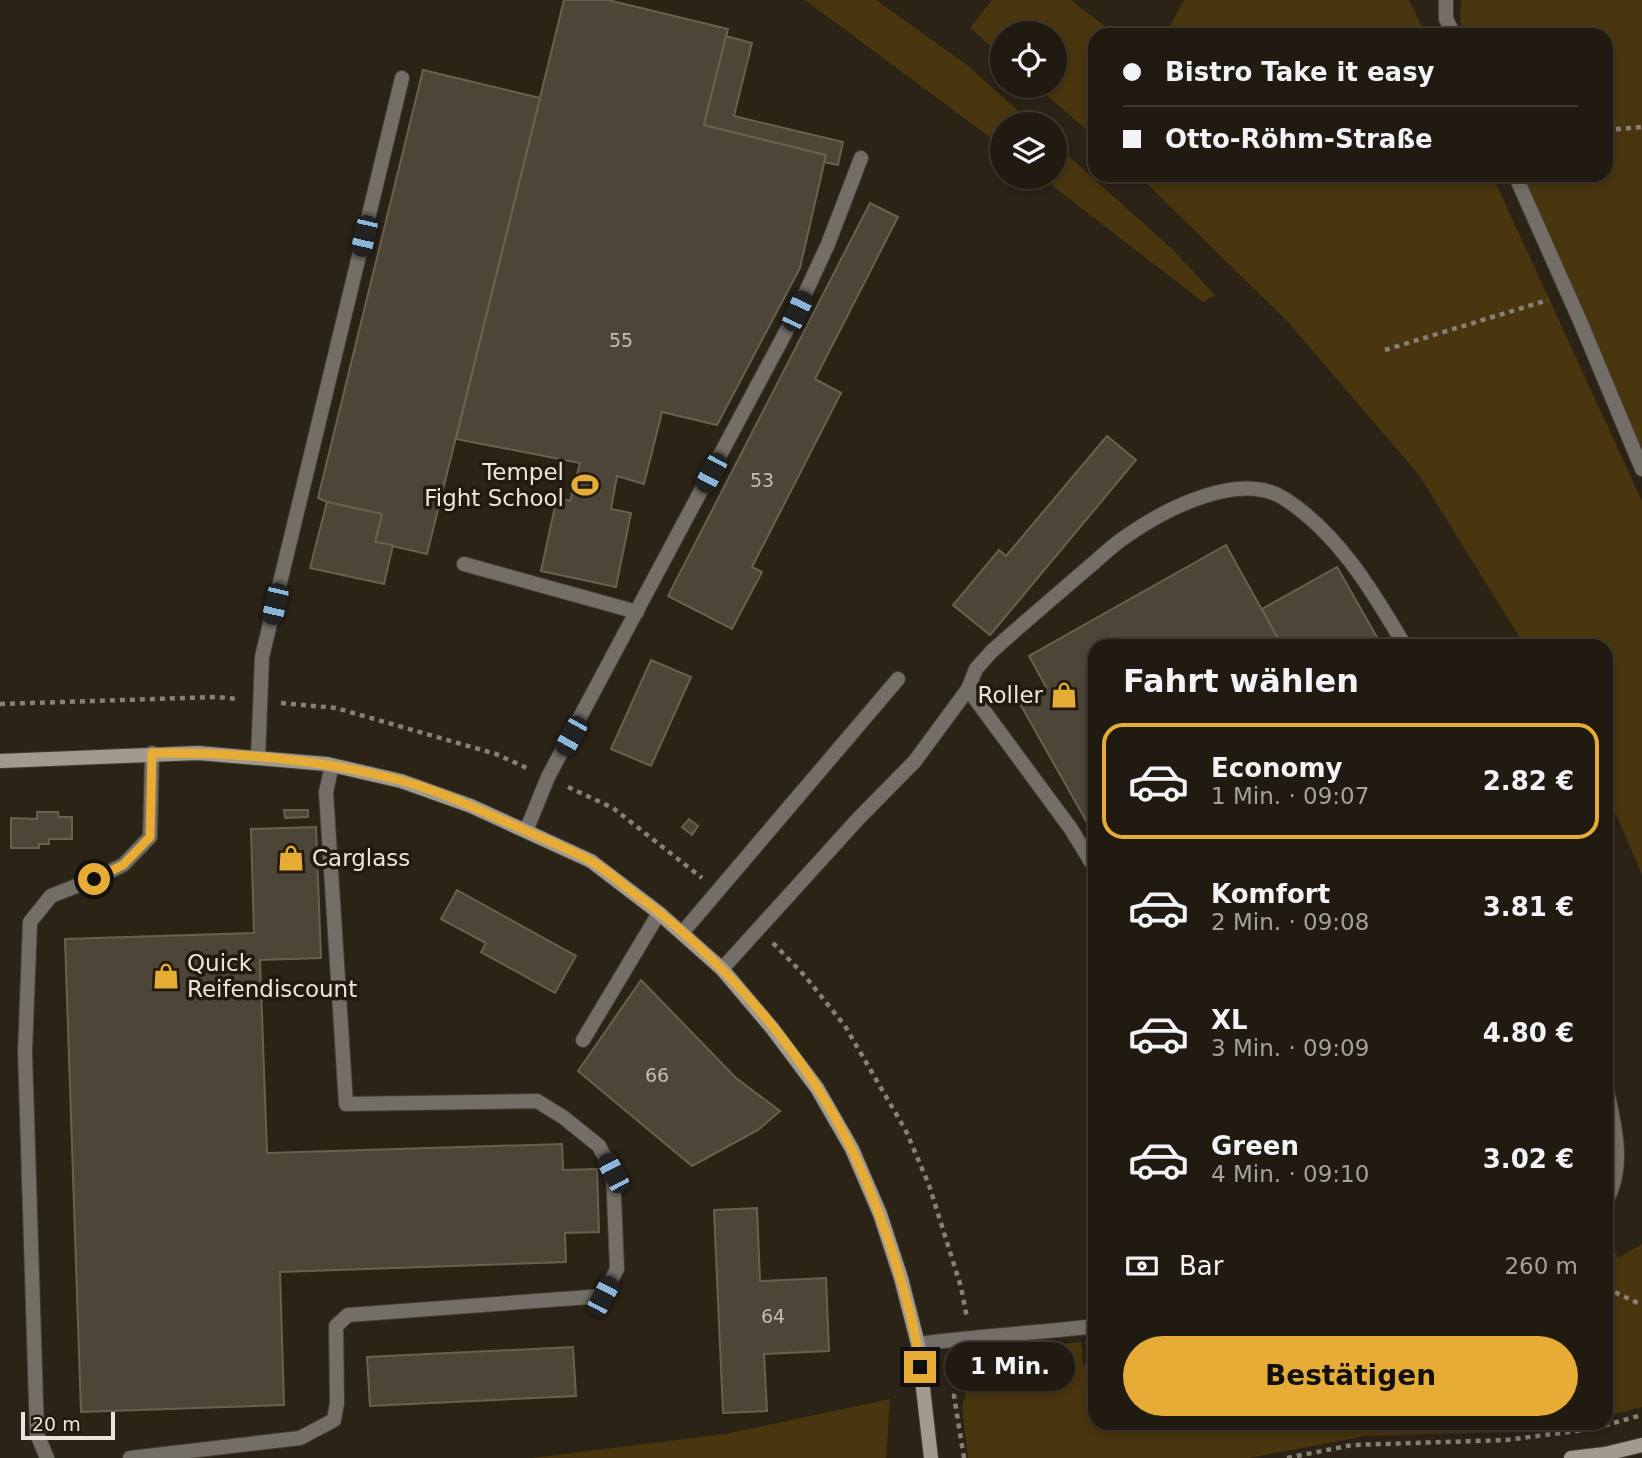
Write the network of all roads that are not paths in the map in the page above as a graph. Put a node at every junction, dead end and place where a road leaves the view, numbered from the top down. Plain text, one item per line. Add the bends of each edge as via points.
1 (1446, 0) edge
2 (1451, 28) edge
3 (402, 78) dead end
4 (861, 158) dead end
5 (1518, 182) edge
6 (1642, 469) edge
7 (464, 564) dead end
8 (637, 612) junction
9 (1401, 639) edge
10 (898, 679) dead end
11 (968, 689) junction
12 (152, 753) junction
13 (258, 758) junction
14 (0, 761) edge
15 (332, 765) junction
16 (526, 831) junction
17 (1088, 857) edge
18 (659, 913) junction
19 (682, 933) junction
20 (722, 969) junction
21 (583, 1040) dead end
22 (1613, 1116) edge
23 (1613, 1190) edge
24 (1088, 1327) edge
25 (918, 1344) junction
26 (1642, 1445) edge
27 (47, 1458) edge
28 (130, 1458) edge
29 (931, 1458) edge
30 (1571, 1458) edge

1 - 2 lane
3 - 13 lane via 262,657
4 - 8 lane via 797,311
5 - 6 lane
7 - 8 lane
8 - 16 lane via 548,777
9 - 11 lane via 1367,581 1321,528 1284,498 1263,489 1230,489 1195,498 1128,535 990,652
10 - 19 lane
11 - 17 lane
11 - 20 lane via 915,761
12 - 13 street
12 - 14 street
12 - 27 lane via 150,837 123,865 51,896 30,922 25,1052 37,1434
13 - 15 street
15 - 16 street via 401,781
15 - 28 lane via 326,792 346,1104 537,1101 563,1116 598,1146 613,1173 617,1269 603,1296 348,1315 336,1326 334,1420 300,1438
16 - 18 street via 591,861
18 - 19 street
18 - 21 lane
19 - 20 street
20 - 25 street via 817,1088 852,1149 884,1226
22 - 23 lane via 1617,1159
24 - 25 lane
25 - 29 street
26 - 30 street

